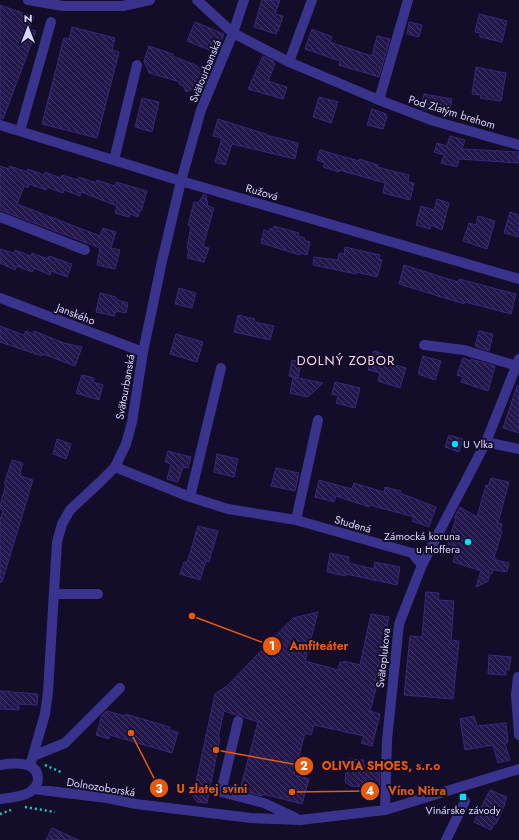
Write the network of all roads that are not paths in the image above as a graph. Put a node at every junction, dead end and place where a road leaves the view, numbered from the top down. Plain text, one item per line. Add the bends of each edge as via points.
1 (28, 0) edge
2 (150, 0) edge
3 (197, 0) edge
4 (244, 0) edge
5 (312, 0) edge
6 (408, 0) edge
7 (51, 22) dead end
8 (233, 33) junction
9 (290, 62) junction
10 (137, 65) dead end
11 (379, 100) junction
12 (0, 125) edge
13 (20, 131) junction
14 (519, 145) edge
15 (114, 160) junction
16 (181, 181) junction
17 (0, 216) edge
18 (85, 250) dead end
19 (519, 279) edge
20 (0, 298) edge
21 (424, 345) dead end
22 (143, 352) junction
23 (518, 363) edge
24 (221, 368) dead end
25 (318, 420) dead end
26 (486, 442) junction
27 (519, 449) edge
28 (114, 467) junction
29 (190, 497) junction
30 (296, 520) junction
31 (422, 565) junction
32 (54, 594) junction
33 (98, 594) dead end
34 (519, 677) edge
35 (120, 688) dead end
36 (238, 721) dead end
37 (519, 735) edge
38 (31, 761) junction
39 (0, 765) edge
40 (519, 769) edge
41 (33, 789) junction
42 (0, 799) edge
43 (465, 801) dead end
44 (385, 810) junction
45 (300, 820) junction
46 (446, 840) edge

1 - 2 street via 63,6 123,6
3 - 8 street, Pod Zlatým brehom
4 - 8 street, Svätourbanská
5 - 9 street
6 - 11 street
7 - 13 street
8 - 9 street, Pod Zlatým brehom
8 - 16 street, Svätourbanská via 201,110
9 - 11 street, Pod Zlatým brehom
10 - 15 street
11 - 14 street, Pod Zlatým brehom via 434,121
12 - 13 street, Ružová
13 - 15 street, Ružová
15 - 16 street, Ružová
16 - 19 street, Ružová
16 - 22 street, Svätourbanská
17 - 18 street
20 - 22 street, Janského
21 - 23 street, Svätoplukova via 464,350
22 - 28 street, Svätourbanská via 130,429 126,444
23 - 26 street, Svätoplukova
24 - 29 street
25 - 30 street
26 - 27 street
26 - 31 street, Svätoplukova
28 - 29 street, Studená
28 - 32 street, Svätourbanská via 70,510 62,524 57,542
29 - 30 street, Studená via 228,509
30 - 31 street, Studená via 412,553
31 - 44 street, Svätoplukova via 399,624 386,740
32 - 33 street
32 - 38 street, Svätourbanská via 46,707
34 - 37 street via 516,695
35 - 38 street via 65,743
36 - 45 street via 221,792 264,803
38 - 39 street
38 - 41 street via 38,777 38,783
40 - 44 street, Dolnozoborská
41 - 42 street via 20,796
41 - 45 street, Dolnozoborská via 251,818
43 - 46 street
44 - 45 street, Dolnozoborská

